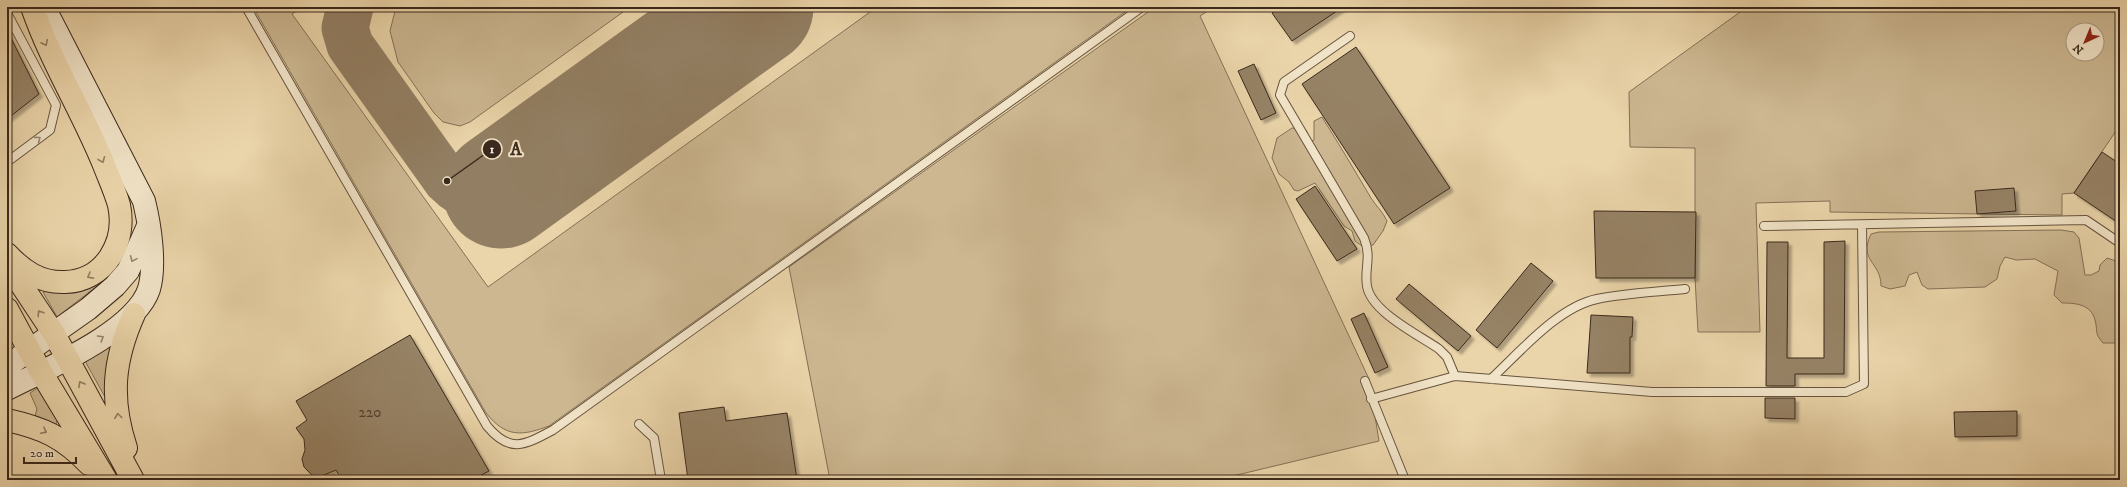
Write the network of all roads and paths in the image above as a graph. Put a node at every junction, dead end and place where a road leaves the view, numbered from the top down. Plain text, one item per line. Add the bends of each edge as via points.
1 (32, 7) edge
2 (44, 7) edge
3 (246, 7) edge
4 (1142, 7) edge
5 (7, 13) edge
6 (1350, 36) dead end
7 (7, 162) edge
8 (149, 223) junction
9 (1862, 224) junction
10 (1764, 226) dead end
11 (2120, 243) edge
12 (7, 254) edge
13 (7, 263) edge
14 (1685, 289) dead end
15 (7, 309) edge
16 (134, 314) junction
17 (54, 334) junction
18 (67, 358) junction
19 (35, 361) junction
20 (7, 366) edge
21 (1455, 376) junction
22 (1491, 379) junction
23 (1365, 381) dead end
24 (7, 388) edge
25 (1372, 399) junction
26 (7, 420) edge
27 (640, 424) dead end
28 (105, 480) edge
29 (134, 480) edge
30 (661, 480) edge
31 (1405, 480) edge

1 -> 12 main road via 43,38 95,144 113,188 119,205 120,235 113,253 101,268 76,282 58,283 42,280 21,269
2 - 8 street via 132,176 144,201
3 - 4 lane via 487,426 500,440 516,445 524,444 553,430
7 -> 5 lane via 50,130 56,105
6 - 21 lane via 1284,82 1280,95 1364,238 1368,249 1368,292 1383,311 1439,349 1447,357
8 - 16 street via 152,258 149,288
8 -> 17 street via 124,276 88,309
9 - 10 lane
9 - 11 lane via 2086,220
9 - 22 lane via 1864,384 1846,392 1652,392
17 -> 13 main road
14 - 22 lane via 1596,299 1577,306 1558,317
15 - 19 main road
18 -> 16 street via 121,326
29 -> 16 main road via 119,426 114,393 123,345
17 - 18 main road
17 - 19 street
18 - 19 street
29 -> 18 main road
19 - 20 street
19 - 24 street
19 - 28 main road
21 - 22 lane
21 - 25 lane
23 - 25 lane
25 - 31 lane
26 -> 28 main road via 36,426 53,435 79,453
27 - 30 lane via 654,438

